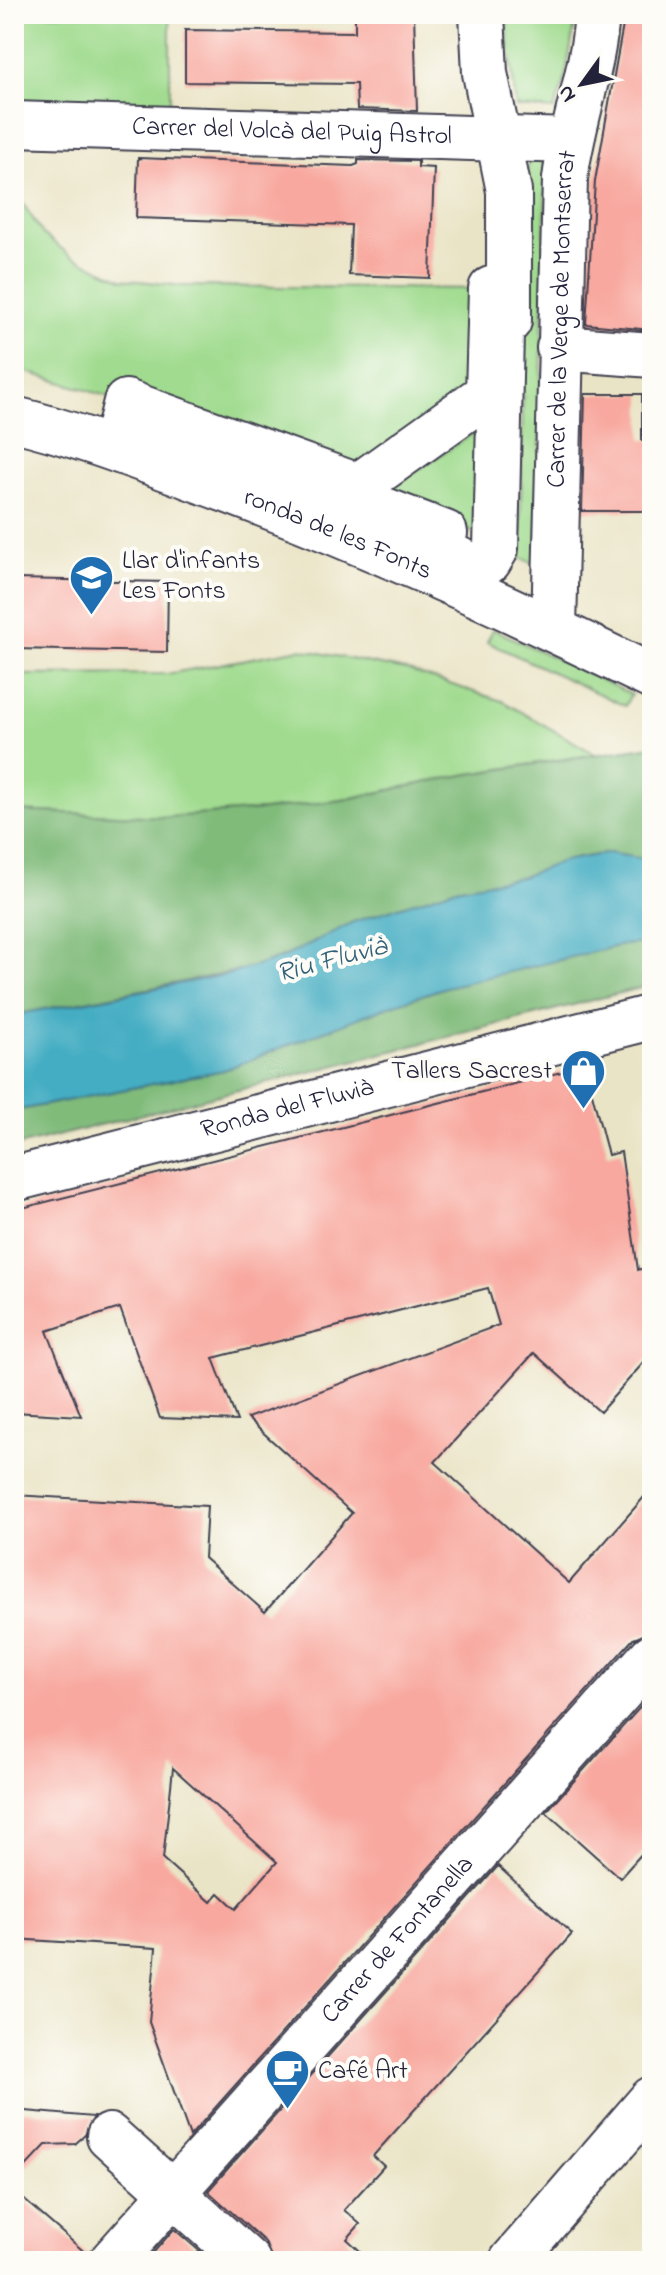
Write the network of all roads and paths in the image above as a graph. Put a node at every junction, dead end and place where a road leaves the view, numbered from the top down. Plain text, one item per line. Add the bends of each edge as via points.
1 (482, 14) edge
2 (597, 14) edge
3 (14, 124) edge
4 (497, 138) junction
5 (570, 141) junction
6 (491, 289) joint
7 (559, 348) junction
8 (652, 355) edge
9 (14, 419) edge
10 (500, 603) junction
11 (554, 629) junction
12 (652, 677) edge
13 (652, 1017) edge
14 (14, 1179) edge
15 (652, 1656) edge
16 (652, 2099) edge
17 (109, 2136) dead end
18 (172, 2193) junction
19 (112, 2261) edge
20 (248, 2261) edge
21 (512, 2261) edge

1 - 4 street, Carrer de la Verge de Montserrat via 481,50
2 - 5 street, Carrer de la Verge de Montserrat
3 - 4 street, Carrer del Volcà del Puig Astrol
4 - 5 street, Carrer del Volcà del Puig Astrol
4 - 10 street, Carrer de la Verge de Montserrat via 509,191 510,234
5 - 7 street, Carrer de la Verge de Montserrat
6 - 6 street via 502,290 496,549 489,561 474,566 439,551 445,533 175,430 167,440 120,426 126,402 358,486 488,393
7 - 8 street
7 - 11 street, Carrer de la Verge de Montserrat
9 - 10 street, ronda de les Fonts via 309,521
10 - 11 street, ronda de les Fonts
11 - 12 street, ronda de les Fonts
13 - 14 street, Ronda del Fluvià
15 - 18 street, Carrer de Fontanella
16 - 21 street
17 - 18 street
18 - 19 street, Carrer de Fontanella
18 - 20 street

